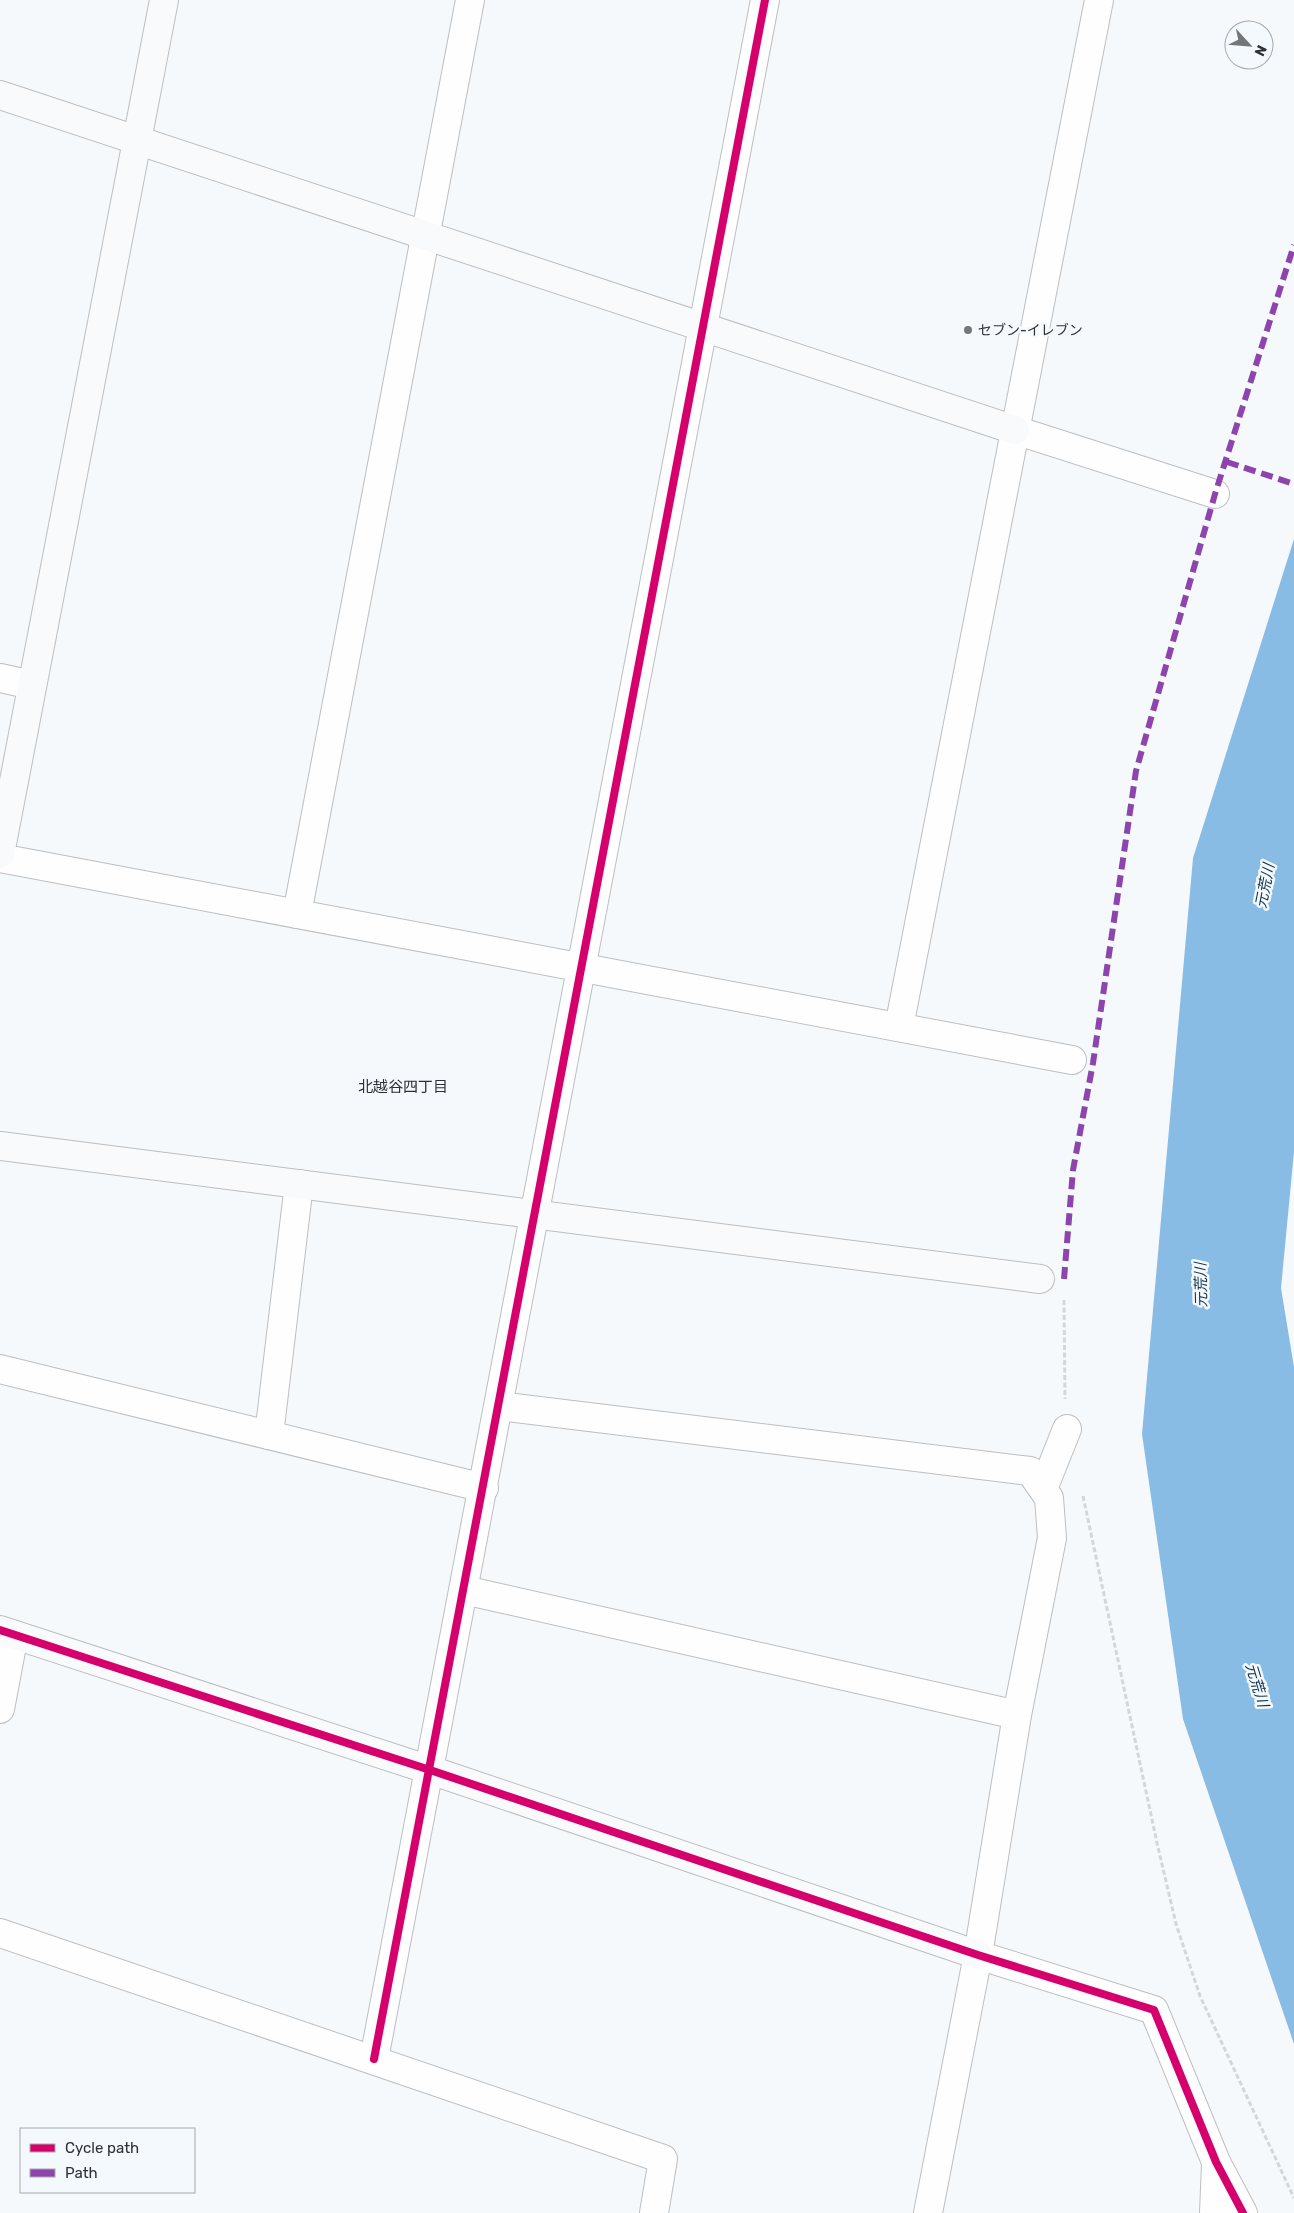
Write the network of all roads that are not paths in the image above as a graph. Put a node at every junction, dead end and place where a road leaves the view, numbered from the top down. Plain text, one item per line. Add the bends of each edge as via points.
1 (164, 0) edge
2 (470, 0) edge
3 (765, 0) edge
4 (1099, 0) edge
5 (0, 95) edge
6 (137, 141) junction
7 (425, 236) junction
8 (704, 328) junction
9 (1015, 430) junction
10 (1215, 494) dead end
11 (0, 678) edge
12 (32, 685) junction
13 (0, 856) edge
14 (297, 914) junction
15 (582, 967) junction
16 (899, 1027) junction
17 (1072, 1060) dead end
18 (0, 1146) edge
19 (299, 1184) junction
20 (536, 1214) junction
21 (1040, 1278) dead end
22 (0, 1369) edge
23 (499, 1406) junction
24 (1067, 1429) road end
25 (269, 1435) junction
26 (484, 1488) junction
27 (1060, 1488) junction
28 (464, 1590) junction
29 (7, 1633) edge
30 (0, 1709) edge
31 (1017, 1715) junction
32 (430, 1770) junction
33 (0, 1933) edge
34 (978, 1955) junction
35 (374, 2059) junction
36 (1216, 2162) junction
37 (654, 2213) edge
38 (928, 2213) edge
39 (1214, 2213) edge
40 (1243, 2213) edge

1 - 6 street
2 - 7 street
3 - 8 street
4 - 9 street
5 - 6 street
6 - 7 street
6 - 12 street
7 - 8 street
7 - 14 street
8 - 9 street
8 - 15 street
9 - 10 street
9 - 16 street
11 - 12 street
12 - 13 street
13 - 14 street
14 - 15 street
15 - 16 street
15 - 20 street
16 - 17 street
18 - 19 street
19 - 20 street
19 - 25 street
20 - 21 street
20 - 23 street
22 - 25 street
23 - 26 street
23 - 27 street via 1030,1471
24 - 27 street
25 - 26 street
26 - 28 street
27 - 31 street via 1050,1498 1052,1538
28 - 31 street
28 - 32 street
29 - 30 street
29 - 32 street
31 - 34 street
32 - 34 street
32 - 35 street
33 - 35 street
34 - 36 street via 1154,2010
34 - 38 street
35 - 37 street via 664,2159
36 - 39 street
36 - 40 street

